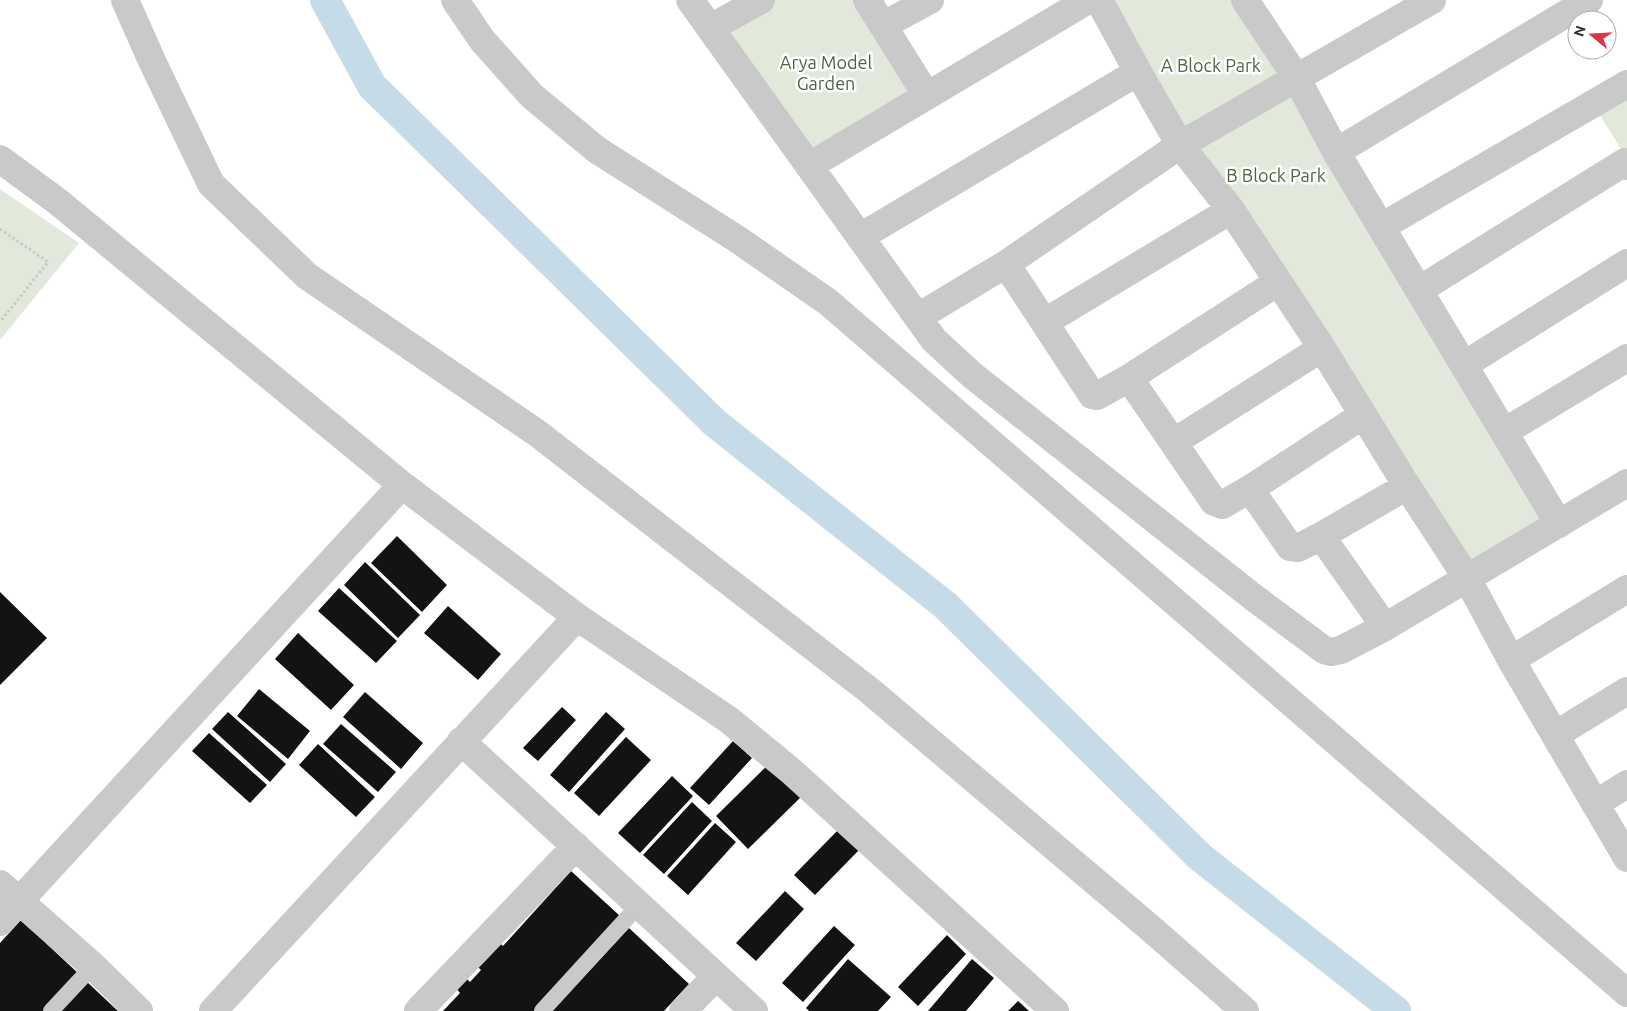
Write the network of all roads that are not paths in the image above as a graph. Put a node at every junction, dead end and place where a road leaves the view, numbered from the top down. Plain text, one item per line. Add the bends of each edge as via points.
1 (125, 0) edge
2 (455, 0) edge
3 (690, 0) edge
4 (761, 0) edge
5 (867, 0) edge
6 (930, 0) edge
7 (1088, 0) edge
8 (1100, 0) edge
9 (1246, 0) edge
10 (1432, 0) edge
11 (1589, 0) edge
12 (884, 25) junction
13 (710, 28) junction
14 (1138, 72) junction
15 (1296, 77) junction
16 (1627, 84) edge
17 (927, 96) junction
18 (1180, 145) junction
19 (1336, 152) junction
20 (0, 159) edge
21 (809, 166) junction
22 (1627, 166) edge
23 (1231, 210) junction
24 (1380, 227) junction
25 (860, 237) junction
26 (1627, 263) edge
27 (1006, 264) junction
28 (1278, 282) junction
29 (1419, 290) junction
30 (918, 317) junction
31 (1045, 322) junction
32 (1322, 348) junction
33 (1627, 358) edge
34 (1464, 366) junction
35 (1129, 378) junction
36 (1363, 415) junction
37 (1504, 432) junction
38 (1174, 442) junction
39 (1627, 484) edge
40 (402, 485) junction
41 (1407, 486) junction
42 (1250, 489) junction
43 (1559, 524) junction
44 (1321, 536) junction
45 (1467, 578) junction
46 (1627, 588) edge
47 (577, 617) junction
48 (1385, 627) junction
49 (1511, 660) junction
50 (1627, 691) edge
51 (1555, 735) junction
52 (461, 741) junction
53 (1627, 784) edge
54 (1595, 804) junction
55 (576, 846) junction
56 (1627, 858) edge
57 (9, 893) edge
58 (639, 905) junction
59 (0, 922) edge
60 (93, 966) junction
61 (716, 976) junction
62 (1627, 993) edge
63 (51, 1011) edge
64 (139, 1011) edge
65 (213, 1011) edge
66 (418, 1011) edge
67 (542, 1011) edge
68 (683, 1011) edge
69 (754, 1011) edge
70 (1055, 1011) edge
71 (1245, 1011) edge

1 - 71 street via 211,184 307,276 537,433 870,691
2 - 62 street via 482,40 532,96 597,150 737,239 828,302
3 - 13 street
4 - 13 street
5 - 12 street
6 - 12 street
7 - 17 street
8 - 14 street
9 - 15 street
10 - 15 street
11 - 19 street
12 - 17 street
13 - 21 street
14 - 18 street
14 - 25 street
15 - 18 street
15 - 19 street
16 - 24 street
17 - 21 street
18 - 23 street
18 - 27 street
19 - 24 street
20 - 40 street via 64,207
21 - 25 street
22 - 29 street via 1625,162
23 - 28 street
23 - 31 street
24 - 29 street
25 - 30 street
26 - 34 street
27 - 30 street
27 - 31 street
28 - 32 street
28 - 35 street
29 - 34 street
30 - 48 street via 934,340 972,375 1316,645 1331,652 1341,650
31 - 35 street via 1094,396
32 - 36 street
32 - 38 street
33 - 37 street
34 - 37 street
35 - 38 street
36 - 41 street
36 - 42 street
37 - 43 street
38 - 42 street via 1216,504 1222,505
39 - 43 street
40 - 47 street
40 - 57 street
41 - 44 street
41 - 45 street
42 - 44 street via 1290,547 1298,548
43 - 45 street
44 - 48 street
45 - 48 street
45 - 49 street
46 - 49 street
47 - 52 street
47 - 70 street via 729,720 791,771
49 - 51 street
50 - 51 street
51 - 54 street
52 - 55 street
52 - 65 street
53 - 54 street
54 - 56 street
55 - 58 street
55 - 66 street
57 - 59 street
57 - 60 street
58 - 61 street
58 - 67 lane
60 - 63 lane
60 - 64 street
61 - 68 street
61 - 69 street

